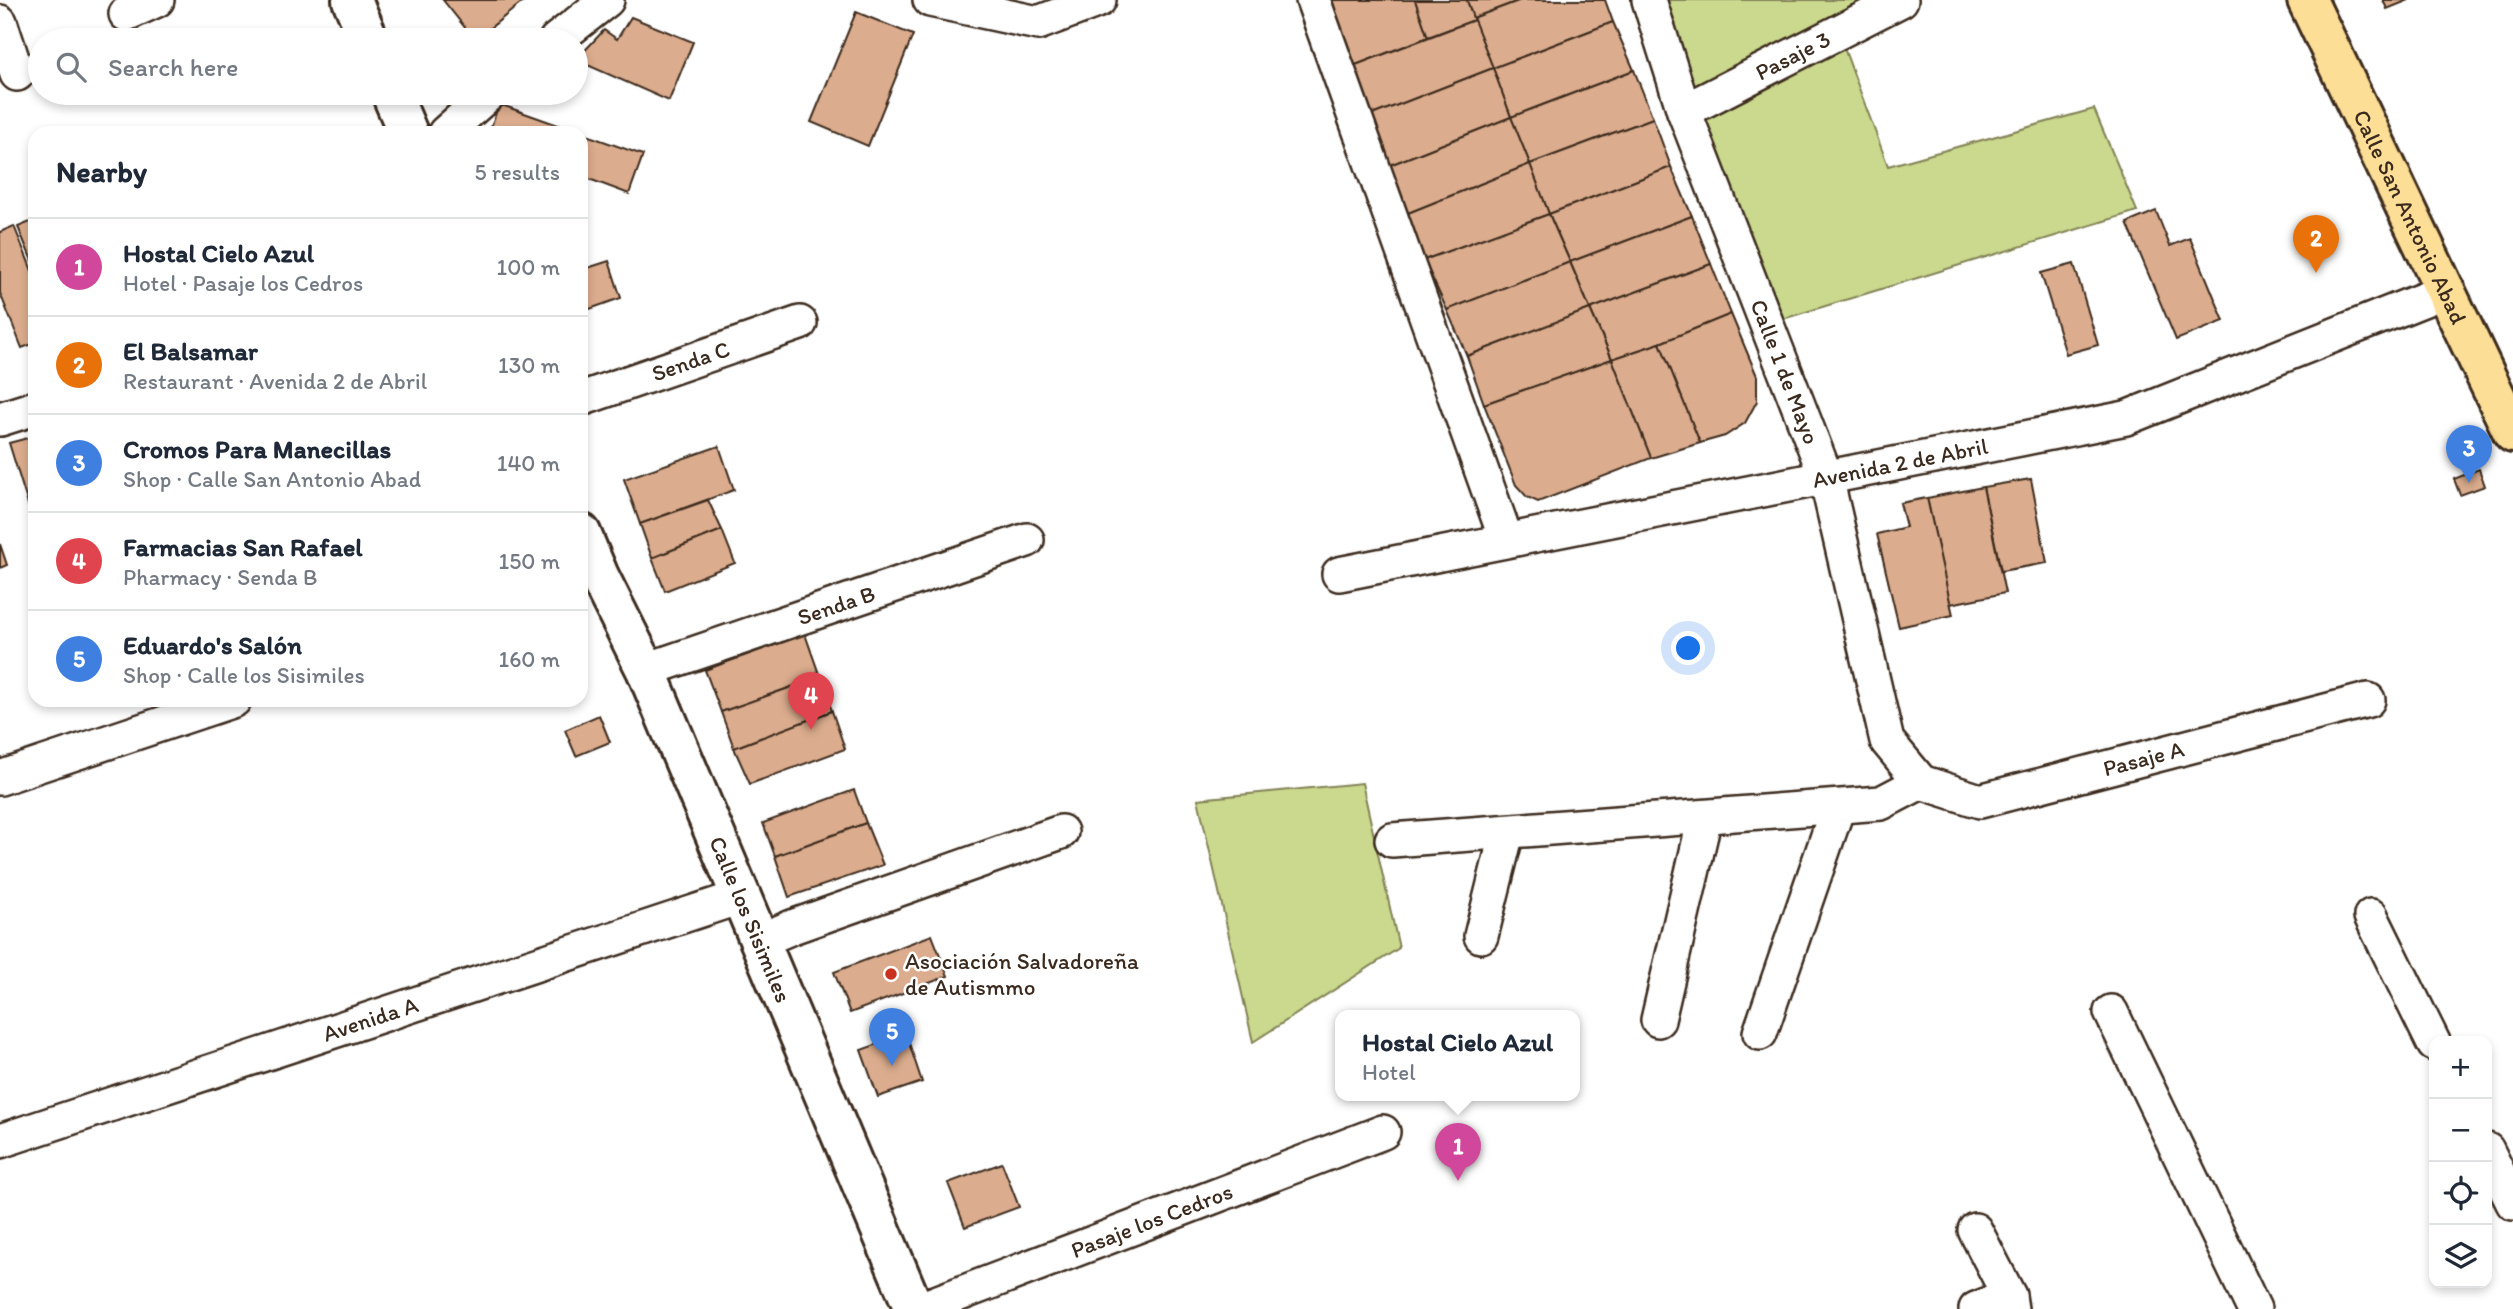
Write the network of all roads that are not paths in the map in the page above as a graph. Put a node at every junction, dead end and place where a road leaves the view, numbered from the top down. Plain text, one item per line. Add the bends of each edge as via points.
1 (157, 0) edge
2 (352, 0) edge
3 (607, 0) edge
4 (930, 0) edge
5 (1099, 0) edge
6 (1313, 0) edge
7 (1649, 0) edge
8 (1901, 0) edge
9 (2307, 0) edge
10 (126, 14) dead end
11 (0, 22) edge
12 (364, 28) edge
13 (571, 28) edge
14 (17, 74) dead end
15 (396, 105) edge
16 (476, 105) edge
17 (1684, 111) junction
18 (405, 126) edge
19 (453, 126) edge
20 (2445, 291) junction
21 (800, 323) dead end
22 (588, 397) edge
23 (28, 410) edge
24 (0, 419) edge
25 (2513, 433) edge
26 (1826, 477) junction
27 (1506, 539) junction
28 (1027, 540) dead end
29 (1339, 574) dead end
30 (590, 580) edge
31 (646, 670) junction
32 (2368, 700) dead end
33 (213, 707) edge
34 (0, 778) edge
35 (1921, 782) junction
36 (1838, 807) junction
37 (1705, 817) junction
38 (1061, 832) dead end
39 (1507, 832) junction
40 (1392, 840) dead end
41 (740, 897) junction
42 (2371, 916) dead end
43 (1480, 936) dead end
44 (760, 941) junction
45 (2111, 1012) dead end
46 (1658, 1020) dead end
47 (1760, 1033) dead end
48 (2430, 1036) edge
49 (1383, 1132) dead end
50 (0, 1141) edge
51 (2492, 1160) edge
52 (2513, 1203) edge
53 (1975, 1230) dead end
54 (2010, 1303) edge
55 (914, 1309) edge
56 (920, 1309) edge
57 (1976, 1309) edge
58 (2254, 1309) edge

1 - 10 street
2 - 12 main road
3 - 13 street
4 - 5 street via 1038,23
6 - 27 street
7 - 17 street, Calle 1 de Mayo
8 - 17 street, Pasaje 3
9 - 20 main road, Calle San Antonio Abad
11 - 14 street
15 - 18 main road
16 - 19 street
17 - 26 street, Calle 1 de Mayo
20 - 25 main road, Calle San Antonio Abad
20 - 26 street, Avenida 2 de Abril via 2126,418
21 - 22 street, Senda C
23 - 24 street
26 - 27 street, Avenida 2 de Abril
26 - 35 street, Calle 1 de Mayo via 1887,741
27 - 29 street, Avenida 2 de Abril
28 - 31 street, Senda B
30 - 31 main road, Calle los Sisimiles
31 - 41 main road, Calle los Sisimiles
32 - 35 street, Pasaje A via 1980,801
33 - 34 street
35 - 36 street via 1881,803
36 - 37 street
36 - 47 street
37 - 39 street
37 - 46 street
38 - 44 street
39 - 40 street
39 - 43 street
41 - 44 main road, Calle los Sisimiles
41 - 50 street, Avenida A
42 - 48 street
44 - 55 main road, Calle los Sisimiles
45 - 58 street
49 - 56 street, Pasaje los Cedros
51 - 52 street
53 - 54 street
54 - 57 street

